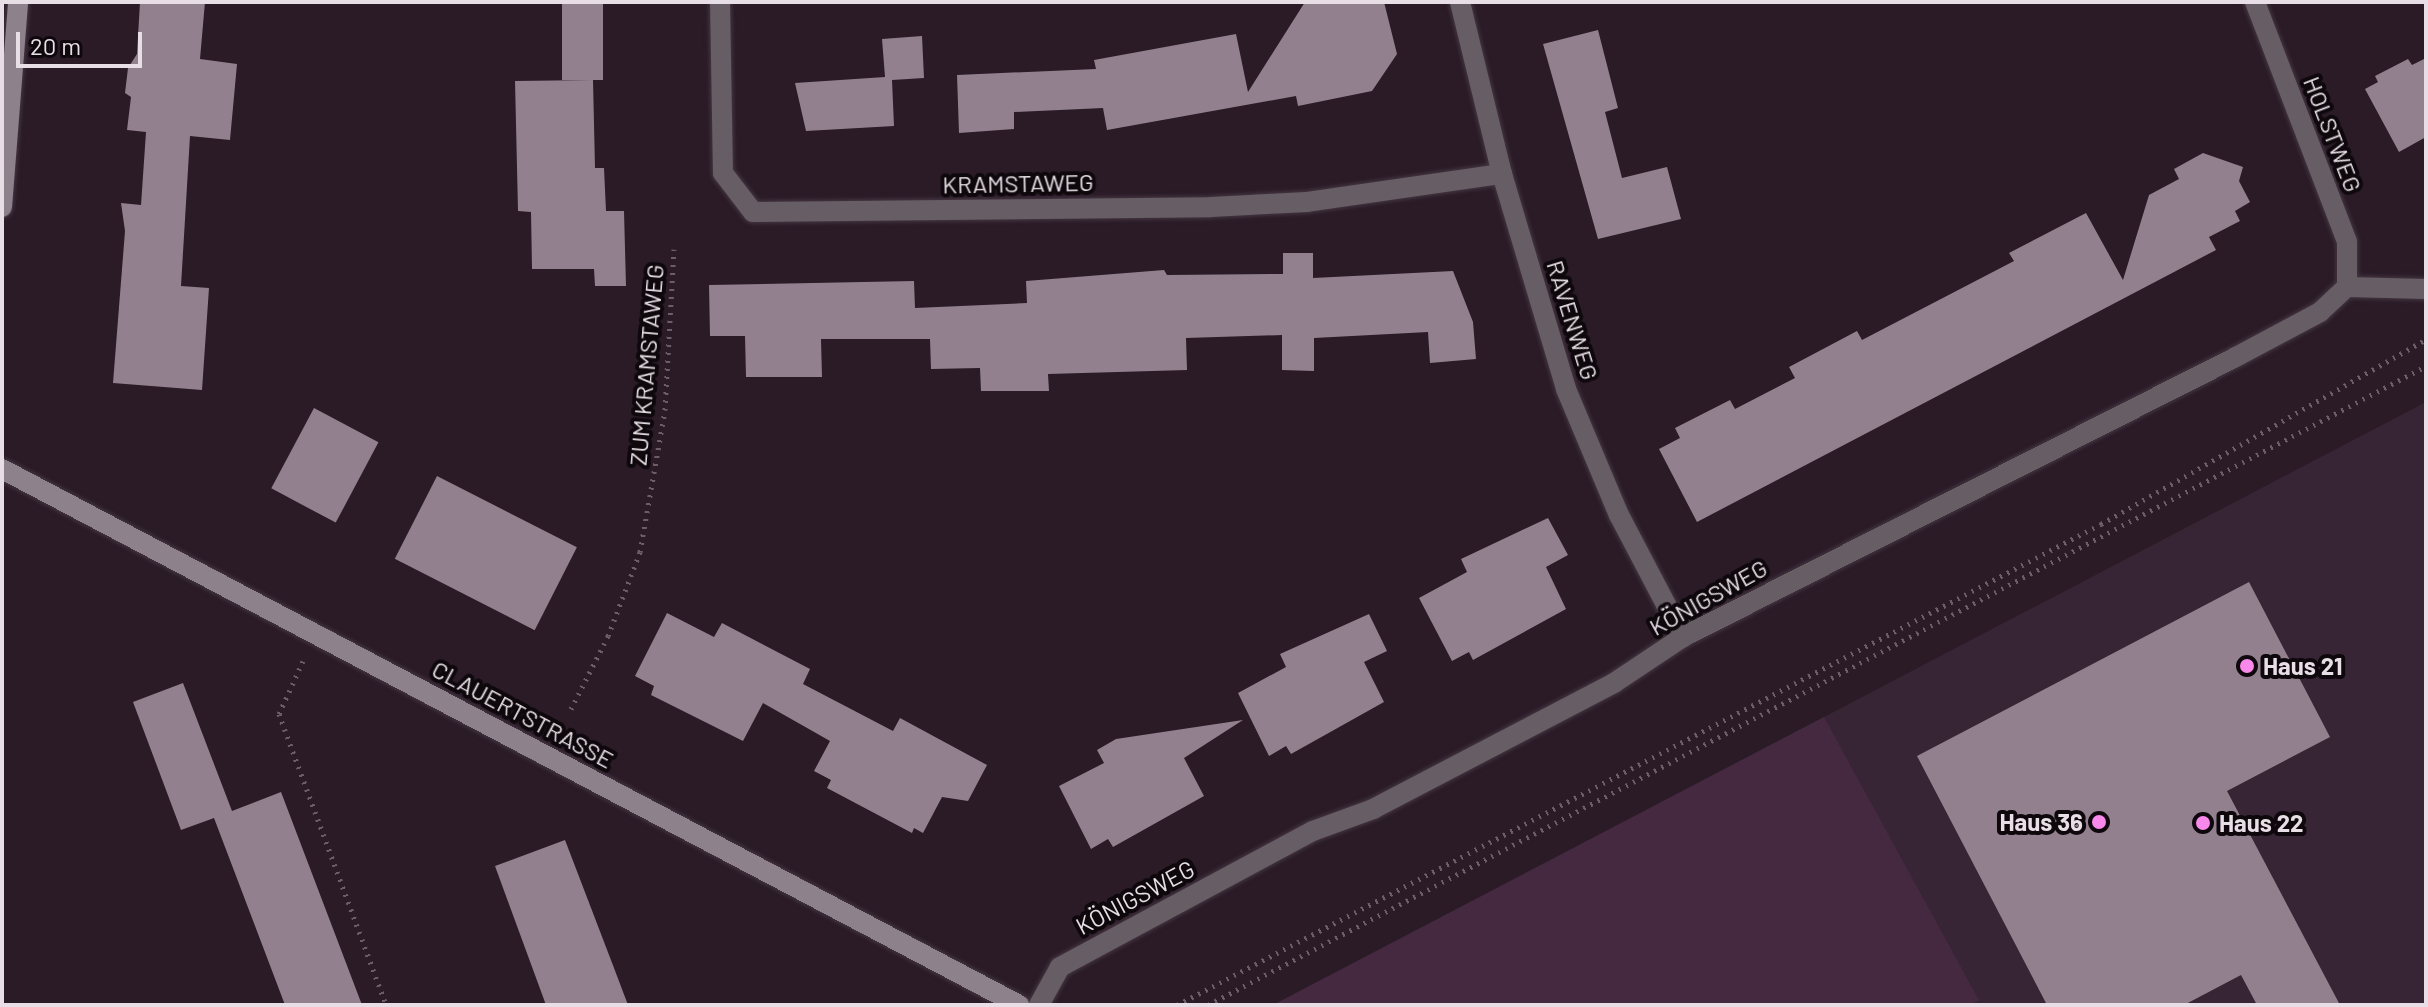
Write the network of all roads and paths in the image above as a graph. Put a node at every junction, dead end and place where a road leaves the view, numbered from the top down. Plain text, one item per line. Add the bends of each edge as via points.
1 (18, 2) edge
2 (720, 2) edge
3 (1460, 2) edge
4 (2255, 2) edge
5 (1502, 174) junction
6 (2, 207) edge
7 (674, 249) dead end
8 (2347, 287) junction
9 (2426, 289) edge
10 (2426, 339) edge
11 (2426, 366) edge
12 (2, 469) edge
13 (1683, 637) junction
14 (303, 660) dead end
15 (571, 709) dead end
16 (386, 1005) edge
17 (1019, 1005) edge
18 (1039, 1005) edge
19 (1177, 1005) edge
20 (1208, 1005) edge

1 - 6 street
2 - 5 street, KRAMSTAWEG via 723,173 753,212 1211,207 1322,200
3 - 5 street, RAVENWEG
4 - 8 street, HOLSTWEG via 2347,242
5 - 13 street, RAVENWEG via 1566,389 1619,515
7 - 15 path, ZUM KRAMSTAWEG via 665,410 640,552 615,621
8 - 9 street
8 - 13 street, KÖNIGSWEG via 2320,312 2234,358
10 - 19 path via 2101,524
11 - 20 path
12 - 17 street, CLAUERTSTRASSE
13 - 18 street, KÖNIGSWEG via 1614,683 1373,809 1313,831 1060,967
14 - 16 path via 279,714

